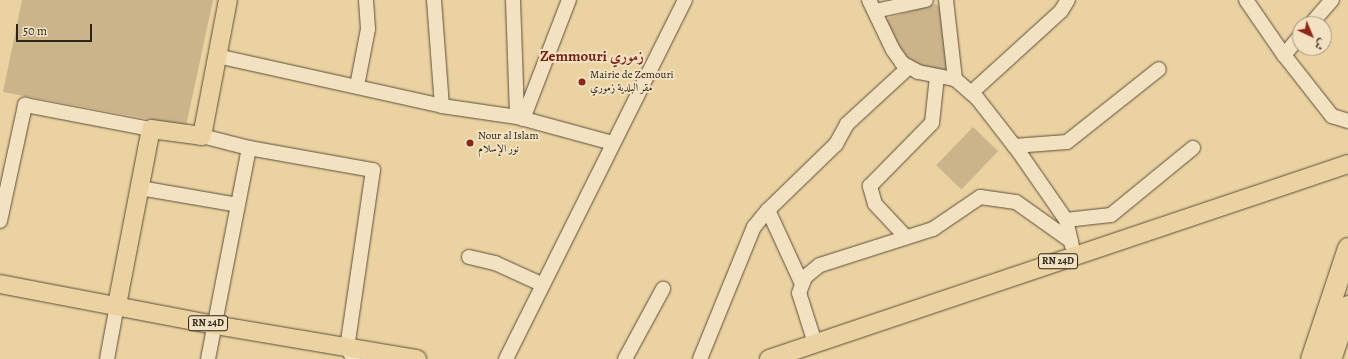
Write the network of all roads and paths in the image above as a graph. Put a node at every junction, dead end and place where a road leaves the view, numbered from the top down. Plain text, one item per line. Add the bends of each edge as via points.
1 (228, 0) edge
2 (366, 0) edge
3 (434, 0) edge
4 (513, 0) edge
5 (569, 0) edge
6 (685, 0) edge
7 (926, 0) edge
8 (946, 0) edge
9 (1068, 0) edge
10 (1246, 0) edge
11 (1332, 0) edge
12 (872, 5) edge
13 (1318, 16) edge
14 (1292, 46) edge
15 (1284, 55) junction
16 (217, 56) junction
17 (908, 68) junction
18 (1159, 69) dead end
19 (937, 76) junction
20 (955, 79) junction
21 (357, 86) junction
22 (971, 92) junction
23 (442, 106) junction
24 (520, 118) junction
25 (1348, 121) edge
26 (151, 129) junction
27 (202, 136) junction
28 (613, 143) junction
29 (1014, 146) junction
30 (249, 148) junction
31 (1193, 148) dead end
32 (1348, 164) edge
33 (140, 188) junction
34 (238, 205) junction
35 (768, 210) junction
36 (1066, 220) junction
37 (0, 221) edge
38 (906, 238) junction
39 (1073, 248) junction
40 (1348, 248) edge
41 (469, 258) dead end
42 (0, 284) edge
43 (542, 284) junction
44 (802, 284) junction
45 (663, 288) dead end
46 (117, 305) junction
47 (1348, 306) edge
48 (215, 325) junction
49 (815, 343) junction
50 (348, 355) edge
51 (107, 359) edge
52 (208, 359) edge
53 (416, 359) edge
54 (506, 359) edge
55 (625, 359) edge
56 (700, 359) edge
57 (772, 359) edge
58 (1311, 359) edge
59 (1330, 359) edge

1 - 16 main road
2 - 21 street via 368,29
3 - 23 street
4 - 24 street
5 - 24 street
6 - 28 street
7 - 12 street
8 - 20 street
9 - 22 street via 1061,11
10 - 15 street
11 - 13 street
12 - 17 street via 893,50
14 - 15 street
15 - 25 street via 1332,116
16 - 21 street
16 - 27 main road
17 - 19 street
17 - 35 street via 847,124 836,144
18 - 29 street via 1067,142
19 - 20 street
19 - 38 street via 932,123 870,186 875,204
20 - 22 street
21 - 23 street
22 - 29 street
23 - 24 street
24 - 28 street
26 - 27 main road
26 - 33 main road
26 - 37 street via 25,105
27 - 30 street
28 - 43 street
29 - 36 street
30 - 34 street
30 - 50 street via 373,170
31 - 36 street via 1111,215
32 - 39 main road, RN 24D
33 - 34 street
33 - 46 main road
34 - 48 street
35 - 44 street
35 - 56 street via 754,227
36 - 39 street
38 - 39 street via 933,229 980,197 1016,202
38 - 44 street via 820,265
39 - 49 main road, RN 24D
40 - 58 highway
41 - 43 street via 495,262
42 - 46 main road, RN 24D
43 - 54 street
44 - 49 street via 799,293
45 - 55 street
46 - 48 main road, RN 24D
46 - 51 street
47 - 59 highway
48 - 50 main road, RN 24D
48 - 52 street
49 - 57 main road, RN 24D
50 - 53 main road, RN 24D

